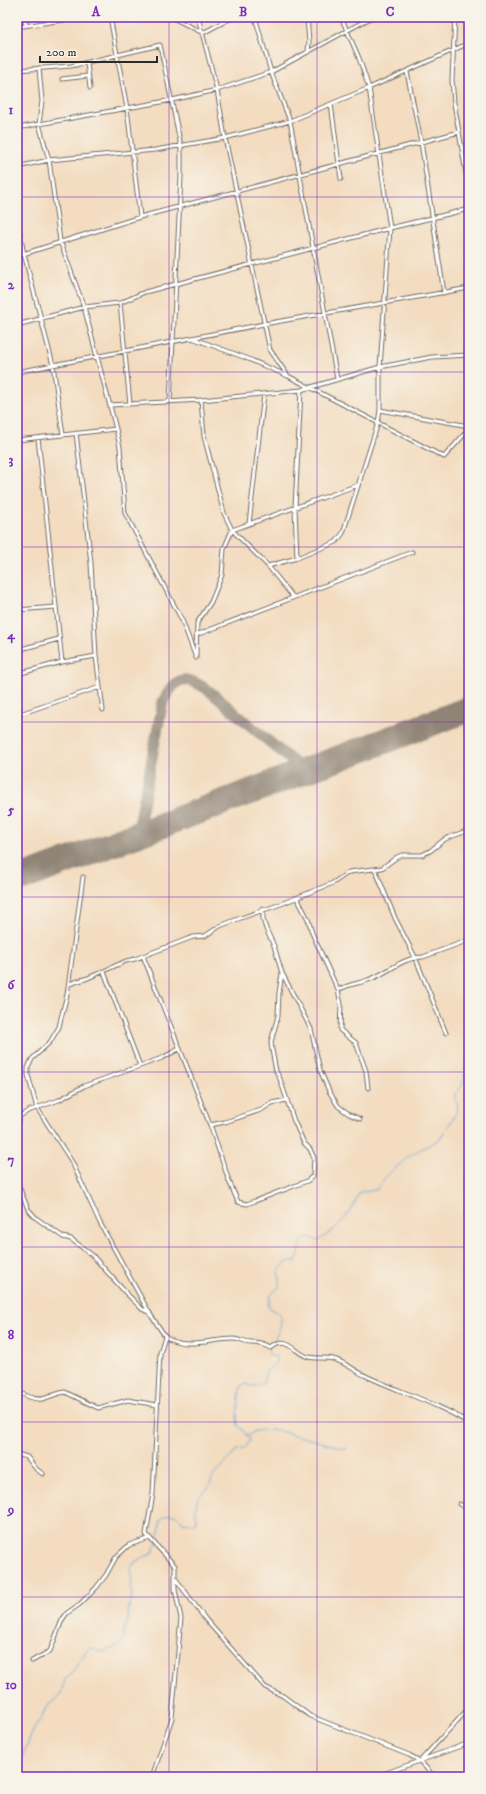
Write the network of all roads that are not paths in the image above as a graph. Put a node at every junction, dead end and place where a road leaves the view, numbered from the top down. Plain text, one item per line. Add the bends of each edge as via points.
1 (24, 17) edge
2 (83, 17) edge
3 (110, 17) edge
4 (171, 17) edge
5 (198, 17) edge
6 (233, 17) edge
7 (255, 17) edge
8 (307, 17) edge
9 (341, 17) edge
10 (372, 17) edge
11 (455, 17) edge
12 (26, 26) junction
13 (17, 27) edge
14 (348, 30) junction
15 (203, 33) junction
16 (469, 43) edge
17 (308, 52) junction
18 (453, 52) junction
19 (118, 55) junction
20 (87, 63) junction
21 (39, 68) junction
22 (17, 70) edge
23 (271, 72) junction
24 (408, 72) junction
25 (88, 76) junction
26 (62, 79) dead end
27 (90, 88) dead end
28 (369, 88) junction
29 (217, 90) junction
30 (172, 100) junction
31 (331, 104) junction
32 (127, 108) junction
33 (290, 121) junction
34 (39, 124) junction
35 (17, 128) edge
36 (459, 132) junction
37 (225, 138) junction
38 (421, 142) junction
39 (181, 146) junction
40 (133, 152) junction
41 (380, 154) junction
42 (49, 160) junction
43 (339, 164) junction
44 (17, 167) edge
45 (299, 175) junction
46 (341, 179) dead end
47 (469, 190) edge
48 (236, 192) junction
49 (180, 206) junction
50 (469, 209) edge
51 (140, 217) junction
52 (432, 218) junction
53 (17, 220) edge
54 (390, 228) junction
55 (60, 241) junction
56 (313, 249) junction
57 (24, 254) junction
58 (17, 256) edge
59 (251, 265) junction
60 (176, 284) junction
61 (469, 288) edge
62 (444, 293) junction
63 (385, 302) junction
64 (120, 303) junction
65 (84, 307) junction
66 (325, 313) junction
67 (41, 319) junction
68 (264, 324) junction
69 (17, 325) edge
70 (191, 338) junction
71 (173, 342) junction
72 (124, 351) junction
73 (469, 355) edge
74 (97, 356) junction
75 (53, 365) junction
76 (380, 368) junction
77 (17, 372) edge
78 (288, 376) junction
79 (337, 379) junction
80 (308, 386) junction
81 (301, 390) junction
82 (264, 394) junction
83 (201, 400) junction
84 (170, 402) junction
85 (130, 404) junction
86 (110, 405) junction
87 (380, 410) junction
88 (378, 422) junction
89 (469, 426) edge
90 (116, 429) junction
91 (469, 429) edge
92 (76, 433) junction
93 (63, 435) junction
94 (38, 438) junction
95 (17, 440) edge
96 (358, 486) junction
97 (295, 508) junction
98 (249, 524) junction
99 (232, 530) junction
100 (412, 552) dead end
101 (298, 558) junction
102 (268, 566) junction
103 (293, 597) junction
104 (56, 607) junction
105 (17, 610) edge
106 (196, 635) junction
107 (59, 639) junction
108 (17, 650) edge
109 (96, 656) junction
110 (62, 662) junction
111 (17, 674) edge
112 (100, 687) junction
113 (103, 710) dead end
114 (17, 715) edge
115 (469, 830) edge
116 (375, 869) junction
117 (83, 877) dead end
118 (297, 898) junction
119 (263, 909) junction
120 (469, 940) edge
121 (143, 956) junction
122 (415, 957) junction
123 (104, 972) junction
124 (282, 973) junction
125 (69, 984) junction
126 (338, 990) junction
127 (446, 1033) dead end
128 (179, 1049) junction
129 (140, 1066) junction
130 (368, 1088) dead end
131 (287, 1100) junction
132 (37, 1108) junction
133 (360, 1119) dead end
134 (17, 1125) edge
135 (210, 1125) junction
136 (17, 1182) edge
137 (150, 1314) junction
138 (165, 1336) junction
139 (17, 1391) edge
140 (157, 1405) junction
141 (469, 1423) edge
142 (17, 1454) edge
143 (43, 1474) dead end
144 (459, 1504) dead end
145 (469, 1509) edge
146 (150, 1538) junction
147 (175, 1578) junction
148 (32, 1662) dead end
149 (469, 1708) edge
150 (469, 1743) edge
151 (420, 1761) junction
152 (152, 1777) edge
153 (375, 1777) edge
154 (434, 1777) edge

1 - 12 street
2 - 12 street
3 - 19 street
4 - 15 street
5 - 15 street
6 - 15 street
7 - 23 street
8 - 17 street
9 - 14 street
10 - 14 street
11 - 18 street
12 - 13 street
14 - 17 street
14 - 28 street
15 - 29 street
16 - 18 street
17 - 23 street
18 - 24 street
18 - 36 street via 452,80
19 - 20 street
19 - 30 street via 160,45
19 - 32 street
20 - 21 street
20 - 25 street
21 - 22 street
21 - 34 street via 42,100
23 - 29 street
23 - 33 street
24 - 28 street
24 - 38 street
25 - 26 street
25 - 27 street
28 - 31 street
28 - 41 street
29 - 30 street
29 - 37 street
30 - 32 street
30 - 39 street
31 - 33 street
31 - 43 street
32 - 34 street
32 - 40 street
33 - 37 street
33 - 45 street
34 - 35 street
34 - 42 street
36 - 38 street
36 - 47 street
37 - 39 street
37 - 48 street
38 - 41 street
38 - 52 street
39 - 40 street
39 - 49 street
40 - 42 street
40 - 51 street
41 - 43 street
41 - 54 street
42 - 44 street
42 - 55 street
43 - 45 street
43 - 46 street
45 - 48 street
45 - 56 street
48 - 49 street
48 - 59 street
49 - 51 street
49 - 60 street
50 - 52 street
51 - 55 street
52 - 54 street
52 - 62 street
53 - 57 street
54 - 56 street
54 - 63 street
55 - 57 street
55 - 65 street
56 - 59 street
56 - 66 street
57 - 58 street
57 - 67 street
59 - 60 street
59 - 68 street
60 - 64 street via 145,292
60 - 71 street
61 - 62 street
62 - 63 street
63 - 66 street
63 - 76 street
64 - 65 street
64 - 72 street
65 - 67 street
65 - 74 street
66 - 68 street
66 - 79 street
67 - 69 street
67 - 75 street
68 - 70 street
68 - 78 street via 270,350
70 - 71 street
70 - 78 street
71 - 72 street
71 - 84 street
72 - 74 street
72 - 85 street
73 - 76 street via 432,357
74 - 75 street
74 - 86 street
75 - 77 street
75 - 93 street
76 - 79 street
76 - 87 street
78 - 80 street
79 - 80 street
80 - 81 street
80 - 88 street
81 - 82 street
81 - 97 street
82 - 83 street
82 - 98 street
83 - 84 street
83 - 99 street via 204,436 224,514
84 - 85 street
85 - 86 street
86 - 90 street
87 - 88 street
87 - 89 street
88 - 91 street via 444,457
88 - 96 street
90 - 92 street
90 - 106 street via 120,447 125,513 182,620 196,658
92 - 93 street
92 - 109 street via 91,563
93 - 94 street
94 - 95 street
94 - 104 street
96 - 97 street
96 - 101 street via 342,533 336,542
97 - 98 street
97 - 101 street
98 - 99 street
99 - 102 street
99 - 106 street via 224,549 222,574 211,602 197,623
100 - 103 street
101 - 102 street
102 - 103 street
103 - 106 street
104 - 105 street
104 - 107 street
107 - 108 street
107 - 110 street
109 - 110 street
109 - 112 street
110 - 111 street
112 - 113 street
112 - 114 street
115 - 116 street via 445,839 422,855 397,857 382,868
116 - 118 street via 349,872 334,883
116 - 122 street via 395,918
117 - 125 street
118 - 119 street
118 - 126 street
119 - 121 street via 220,926 204,936 193,937
119 - 124 street via 263,919
120 - 122 street via 423,957
121 - 123 street
121 - 128 street
122 - 126 street via 369,980
122 - 127 street
123 - 125 street
123 - 129 street
124 - 131 street via 278,1016 271,1042 276,1071
124 - 133 street via 311,1030 320,1070 338,1106
125 - 132 street via 59,1027 50,1042 32,1059 28,1068
126 - 130 street via 341,1004 340,1030 356,1043 366,1071
128 - 129 street
128 - 135 street
129 - 132 street via 84,1086 60,1100
131 - 135 street
131 - 135 street via 296,1126 314,1158 313,1176 296,1186 247,1204 238,1202
132 - 134 street via 23,1113
132 - 137 street via 72,1162 100,1223
136 - 137 street via 28,1209 36,1218 92,1255 126,1293
137 - 138 street
138 - 140 street via 160,1353
138 - 141 street via 192,1343 233,1339 257,1342 271,1348 277,1344 284,1344 307,1357 334,1359
139 - 140 street via 29,1397 42,1399 65,1392 98,1408 128,1400
140 - 146 street via 153,1494 146,1534
142 - 143 street via 27,1457
144 - 145 street
146 - 147 street via 175,1566
146 - 148 street via 129,1545 116,1557 96,1588 62,1620 50,1651
147 - 151 street via 206,1620 265,1688 283,1696 310,1716
147 - 152 street via 181,1618 172,1718
149 - 151 street
150 - 151 street
151 - 153 street
151 - 154 street

